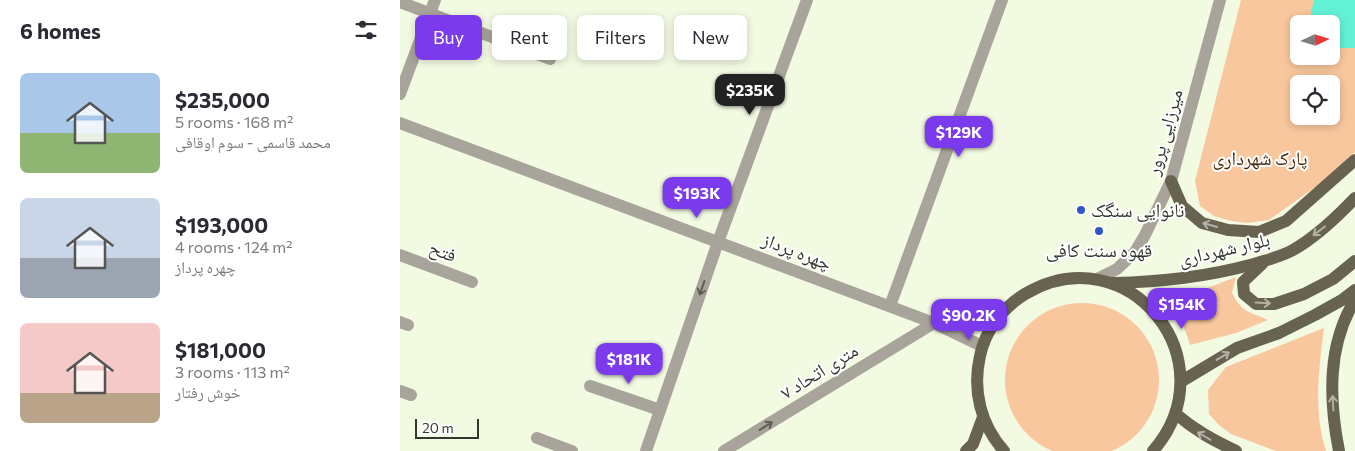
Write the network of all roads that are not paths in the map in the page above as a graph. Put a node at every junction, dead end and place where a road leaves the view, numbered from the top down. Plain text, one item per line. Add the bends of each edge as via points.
1 (435, 0) edge
2 (807, 0) edge
3 (1002, 0) edge
4 (1220, 0) edge
5 (400, 2) edge
6 (430, 12) junction
7 (492, 36) edge
8 (400, 94) edge
9 (400, 123) edge
10 (1355, 160) edge
11 (1171, 181) junction
12 (1355, 198) edge
13 (718, 242) junction
14 (400, 255) edge
15 (1266, 261) junction
16 (1355, 261) edge
17 (1097, 279) junction
18 (472, 282) dead end
19 (1112, 283) junction
20 (1355, 290) edge
21 (1355, 300) edge
22 (890, 306) junction
23 (934, 322) junction
24 (982, 346) junction
25 (1182, 381) junction
26 (590, 386) dead end
27 (660, 410) junction
28 (1176, 414) junction
29 (983, 417) junction
30 (537, 438) dead end
31 (572, 451) edge
32 (646, 451) edge
33 (724, 451) edge
34 (966, 451) edge
35 (1004, 451) edge
36 (1153, 451) edge
37 (1236, 451) edge
38 (1339, 451) edge

1 - 6 street
2 - 13 street
3 - 22 street
4 - 11 street, میرزایی پرور
5 - 6 street
6 - 7 street
6 - 8 street
9 - 13 street, چهره پرداز
10 -> 11 main road via 1286,221 1259,232 1228,230 1202,223 1182,206
11 - 17 street, میرزایی پرور via 1135,252 1116,269
12 -> 15 main road, بلوار شهرداری via 1293,250
13 - 22 street, چهره پرداز
13 -> 27 street
14 - 18 street, فتح
15 -> 16 main road via 1243,282 1244,294 1256,304 1274,304 1304,294 1333,279
15 - 19 main road, بلوار شهرداری via 1193,278
17 - 19 main road
17 - 24 main road via 1068,278 1040,285 1015,300 995,320
19 - 25 main road via 1140,298 1162,321 1176,350
25 -> 20 main road via 1237,348 1279,333
38 -> 21 main road via 1332,404 1333,362 1346,315
22 - 23 street, چهره پرداز
23 - 24 street, چهره پرداز
33 -> 23 street, ۷ متری اتحاد
24 - 29 main road via 976,378
25 - 28 main road
26 - 27 street
27 - 32 street
28 - 36 main road
37 -> 28 main road via 1193,429
29 - 34 main road via 973,444
29 - 35 main road via 994,440
30 - 31 street

